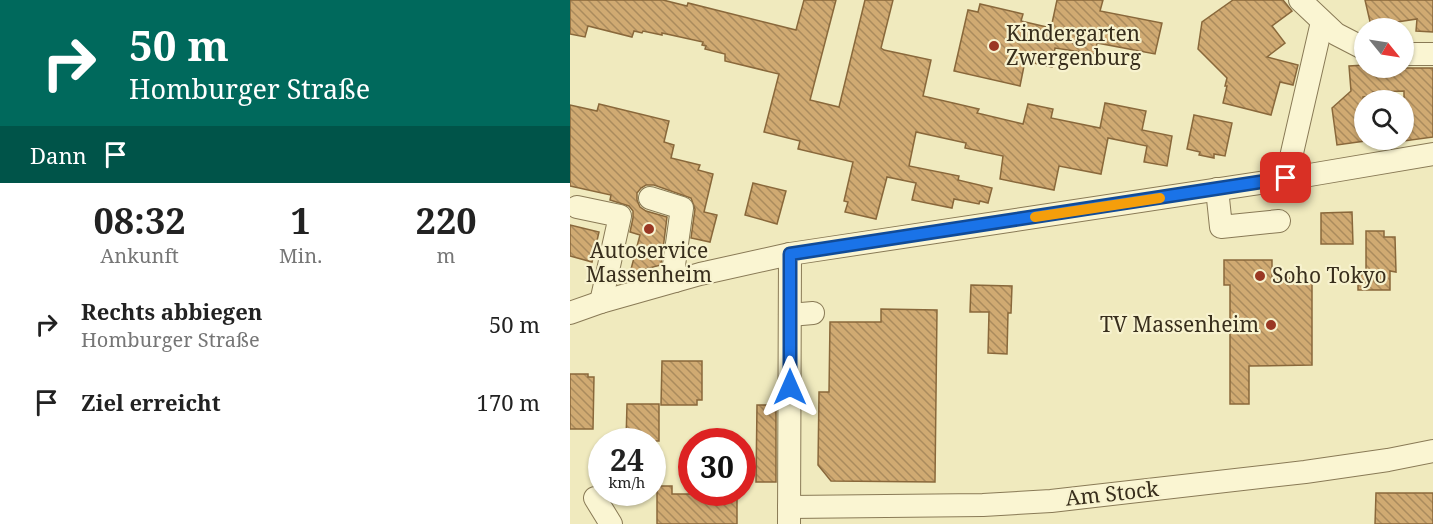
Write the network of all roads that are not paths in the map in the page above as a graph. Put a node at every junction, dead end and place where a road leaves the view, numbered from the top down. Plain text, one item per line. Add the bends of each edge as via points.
1 (1300, 0) edge
2 (1322, 22) junction
3 (1354, 43) edge
4 (1414, 54) edge
5 (1433, 54) edge
6 (1433, 154) edge
7 (1286, 178) junction
8 (1217, 189) junction
9 (651, 198) dead end
10 (578, 207) dead end
11 (1279, 220) dead end
12 (790, 254) junction
13 (675, 281) junction
14 (601, 302) junction
15 (570, 313) edge
16 (813, 313) dead end
17 (790, 315) junction
18 (1433, 451) edge
19 (600, 506) edge
20 (789, 515) edge
21 (610, 524) edge

1 - 2 street
2 - 3 street
2 - 7 street
4 - 5 street
6 - 7 street
7 - 8 street
8 - 11 street via 1221,227
8 - 12 street
9 - 13 street via 682,208
10 - 14 street via 620,216
12 - 13 street
12 - 17 street, Am Stock
13 - 14 street
14 - 15 street
16 - 17 street
17 - 20 street, Am Stock
18 - 20 street, Am Stock via 1332,476 1018,503
19 - 21 street

